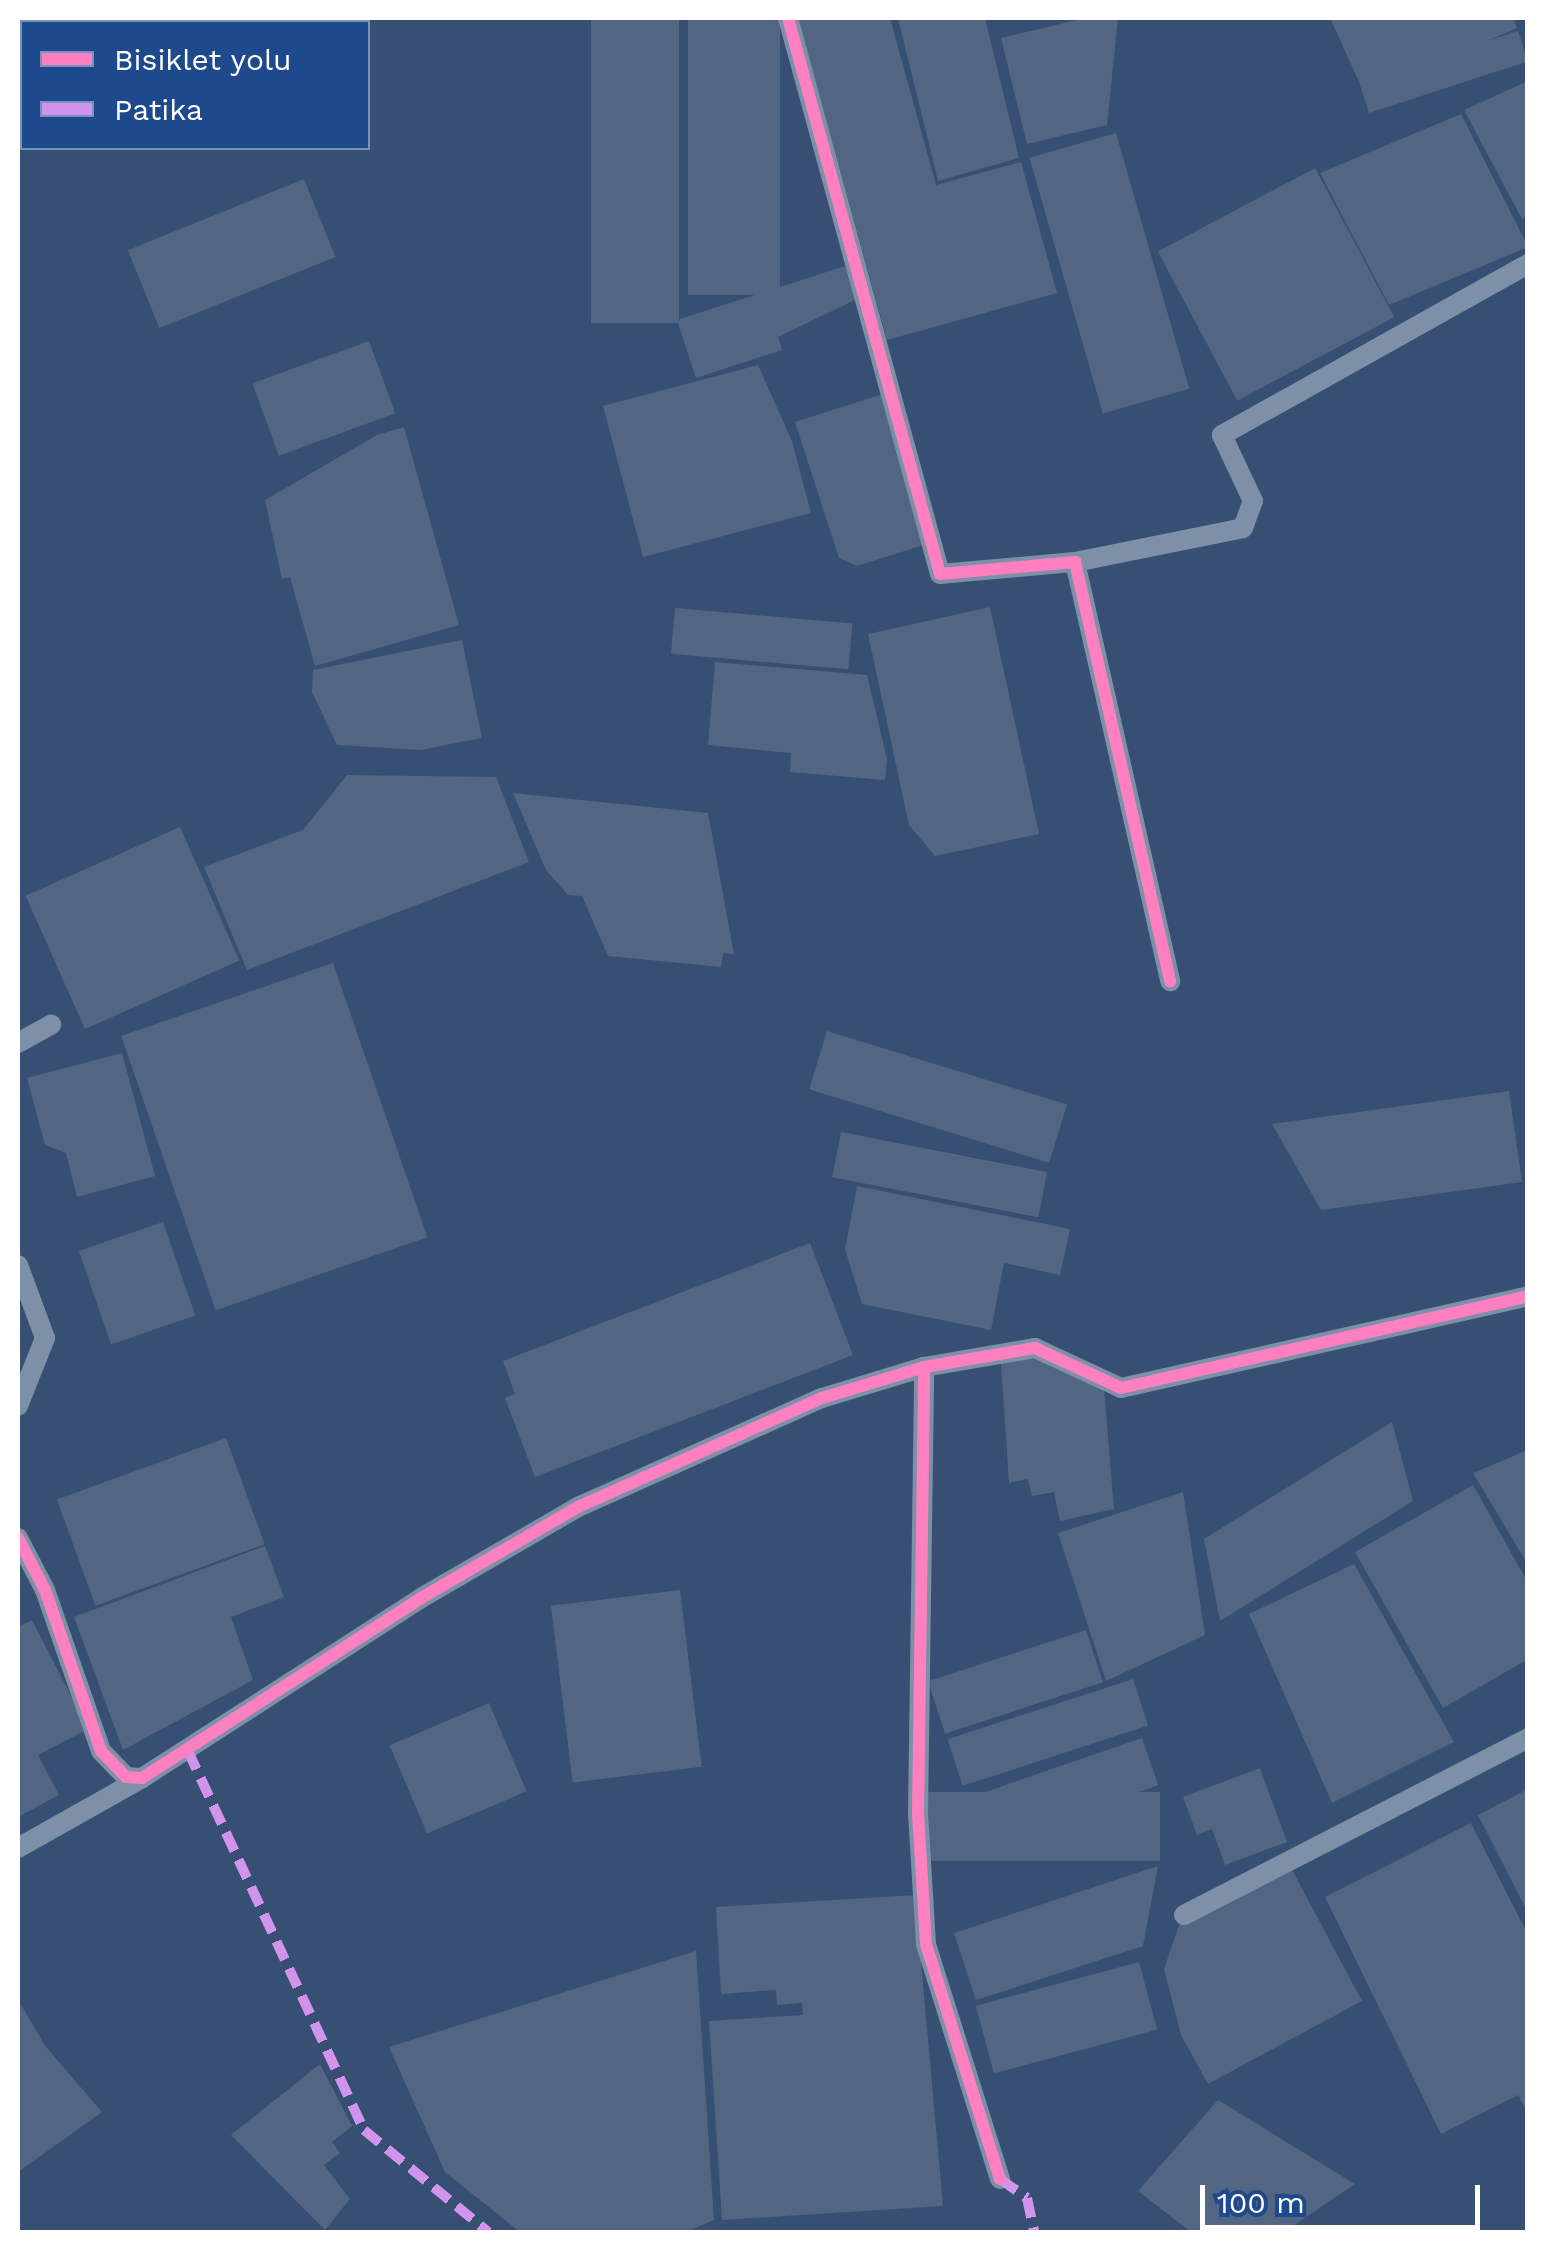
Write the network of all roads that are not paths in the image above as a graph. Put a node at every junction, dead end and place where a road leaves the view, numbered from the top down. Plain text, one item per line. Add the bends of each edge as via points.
1 (788, 18) edge
2 (1528, 264) edge
3 (1075, 562) junction
4 (1170, 981) dead end
5 (51, 1025) dead end
6 (18, 1043) edge
7 (18, 1265) edge
8 (1528, 1296) edge
9 (924, 1367) junction
10 (18, 1406) edge
11 (18, 1538) edge
12 (1528, 1738) edge
13 (142, 1778) junction
14 (18, 1848) edge
15 (1184, 1915) dead end
16 (1000, 2178) dead end

1 - 3 street via 940,574
2 - 3 street via 1222,435 1252,501 1243,528
3 - 4 street
5 - 6 street
7 - 10 street via 46,1338
8 - 9 street via 1121,1388 1034,1348
9 - 13 street via 822,1398 578,1507 420,1598
9 - 16 street via 918,1814 926,1944
11 - 13 street via 45,1590 101,1751 126,1777
12 - 15 street
13 - 14 street

